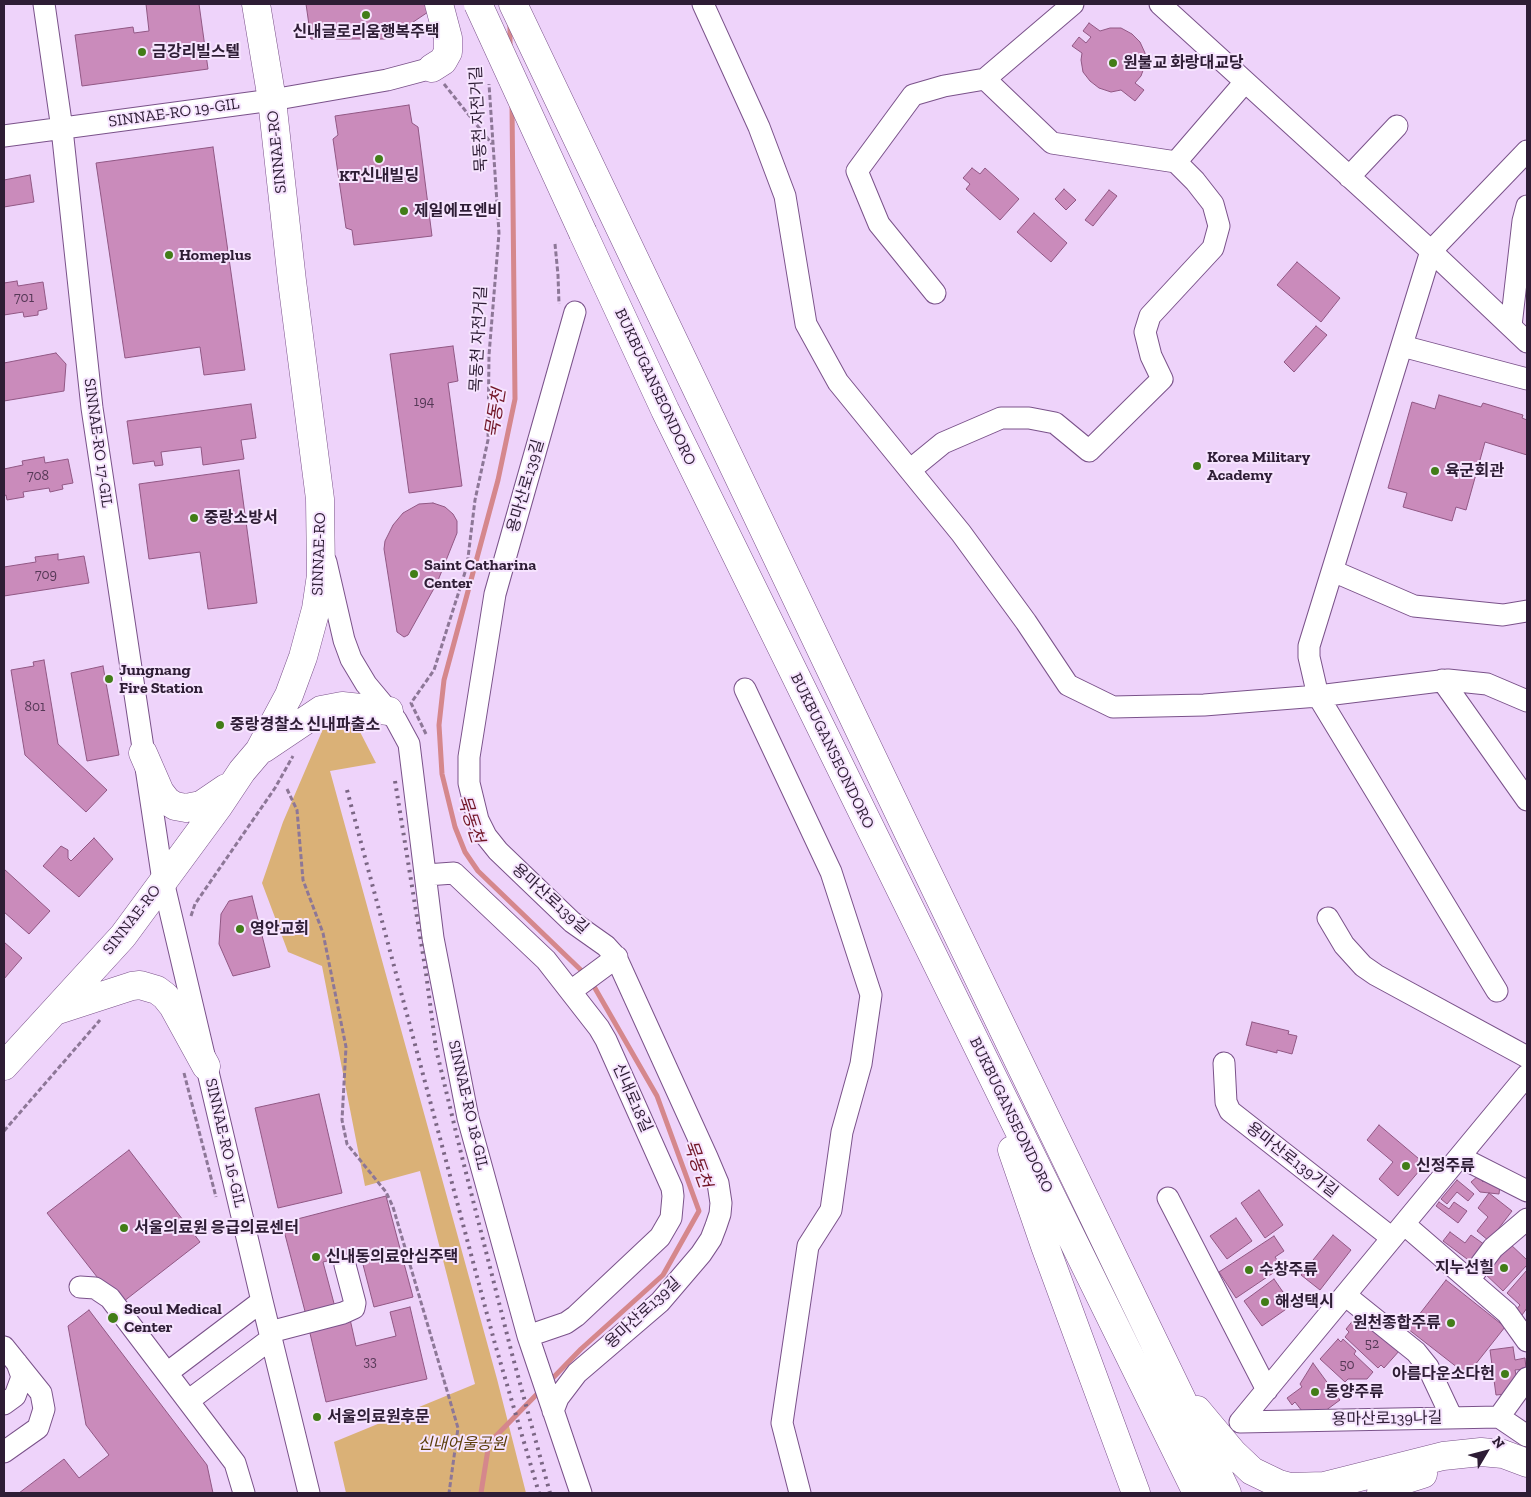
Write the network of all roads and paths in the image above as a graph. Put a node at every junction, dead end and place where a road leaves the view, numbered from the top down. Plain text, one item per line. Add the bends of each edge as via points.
1 (44, 4) edge
2 (256, 4) edge
3 (439, 4) edge
4 (478, 4) edge
5 (514, 4) edge
6 (704, 4) edge
7 (1073, 4) edge
8 (1160, 4) edge
9 (432, 68) junction
10 (489, 79) dead end
11 (985, 79) junction
12 (1245, 82) junction
13 (272, 100) junction
14 (1398, 126) dead end
15 (62, 128) junction
16 (4, 136) edge
17 (493, 145) junction
18 (1527, 152) edge
19 (1176, 162) junction
20 (1349, 177) junction
21 (1527, 206) edge
22 (499, 233) joint
23 (555, 244) dead end
24 (1431, 251) junction
25 (935, 293) dead end
26 (567, 309) joint
27 (1511, 326) junction
28 (1527, 342) edge
29 (1402, 346) junction
30 (1527, 379) edge
31 (910, 470) junction
32 (321, 537) junction
33 (1333, 571) junction
34 (1527, 611) edge
35 (1442, 680) junction
36 (745, 689) dead end
37 (1318, 696) junction
38 (1527, 701) edge
39 (400, 707) junction
40 (260, 751) junction
41 (144, 753) junction
42 (294, 754) dead end
43 (235, 781) junction
44 (288, 789) dead end
45 (1527, 800) edge
46 (426, 875) junction
47 (162, 881) junction
48 (190, 918) dead end
49 (1328, 918) dead end
50 (616, 958) junction
51 (1497, 990) dead end
52 (570, 991) junction
53 (54, 1012) junction
54 (106, 1014) dead end
55 (975, 1042) junction
56 (1527, 1057) edge
57 (1224, 1063) dead end
58 (194, 1065) junction
59 (4, 1066) edge
60 (1527, 1076) edge
61 (4, 1131) edge
62 (1460, 1157) junction
63 (1527, 1191) edge
64 (1168, 1198) dead end
65 (218, 1205) dead end
66 (1527, 1219) edge
67 (1398, 1231) junction
68 (345, 1266) dead end
69 (1469, 1280) junction
70 (80, 1287) dead end
71 (1346, 1295) junction
72 (262, 1301) junction
73 (271, 1335) junction
74 (528, 1336) junction
75 (1527, 1341) edge
76 (10, 1355) edge
77 (166, 1373) junction
78 (1527, 1378) edge
79 (1174, 1384) junction
80 (1267, 1390) junction
81 (188, 1401) junction
82 (4, 1404) edge
83 (553, 1411) junction
84 (1499, 1417) junction
85 (1452, 1418) junction
86 (1527, 1436) edge
87 (4, 1452) edge
88 (1527, 1463) edge
89 (1527, 1478) edge
90 (244, 1493) edge
91 (309, 1493) edge
92 (449, 1493) edge
93 (581, 1493) edge
94 (800, 1493) edge
95 (1136, 1493) edge
96 (1197, 1493) edge
97 (1227, 1493) edge
98 (1381, 1493) edge

1 - 15 street, SINNAE-RO 17-GIL
2 - 13 main road, SINNAE-RO
3 - 9 main road via 448,38 448,52 443,61
4 - 55 main road, BUKBUGANSEONDORO, bridge via 665,410
5 - 79 main road, BUKBUGANSEONDORO
6 - 31 street via 759,127 785,196 806,324 838,382
7 - 11 street
8 - 12 street
9 - 13 street, SINNAE-RO 19-GIL via 387,80
9 - 17 path
10 - 17 path, 묵동천 자전거길
11 - 19 street via 1052,142
11 - 25 street via 913,95 857,171 879,224
12 - 19 street
12 - 20 street
13 - 15 street, SINNAE-RO 19-GIL
13 - 32 main road, SINNAE-RO via 320,499
14 - 20 street
15 - 16 street, SINNAE-RO 19-GIL
15 - 41 street, SINNAE-RO 17-GIL via 92,408
17 - 22 path, 묵동천 자전거길
18 - 24 street
19 - 31 street via 1213,204 1219,226 1213,248 1150,316 1145,332 1151,356 1162,378 1089,451 1055,423 1029,418 1002,418 943,443
20 - 24 street
21 - 27 street
22 - 39 path, 목동천 자전거길 via 489,355 488,440 475,500 467,566 434,670
23 - 26 path via 558,275
24 - 27 street
24 - 29 street
26 - 50 street, 용마산로139길 via 494,594 469,757 470,783 478,820 498,851 572,922 606,946
27 - 28 street
29 - 30 street
29 - 33 street
31 - 37 street via 961,533 1068,685 1113,707 1204,705
32 - 39 street via 351,658 366,684
32 - 40 main road, SINNAE-RO via 321,575 309,637 289,695
33 - 34 street via 1414,606 1503,615
33 - 37 street via 1309,646
35 - 37 street
35 - 38 street via 1487,684
35 - 45 street
36 - 94 street via 831,872 871,995 861,1064 842,1132 831,1210 808,1246 783,1413 782,1423
37 - 51 street
39 - 40 main road via 342,706 326,709
39 - 46 street, SINNAE-RO 18-GIL via 411,754
40 - 43 main road, SINNAE-RO
41 - 43 main road via 160,792 175,806 201,805
41 - 47 street, SINNAE-RO 17-GIL
42 - 48 path via 275,788 195,904
43 - 47 main road, SINNAE-RO
44 - 92 path via 297,810 303,880 323,934 346,1047 342,1120 347,1144 386,1192 394,1207 458,1428
46 - 52 street, 신내로18길 via 448,872 461,878 541,954
46 - 74 street, SINNAE-RO 18-GIL via 433,938 468,1118
47 - 53 main road, SINNAE-RO via 124,936
47 - 58 street, SINNAE-RO 16-GIL
49 - 56 street via 1344,946 1363,966
50 - 52 street
50 - 83 street, 용마산로139길 via 714,1174 720,1196 720,1214 711,1239 681,1280 577,1373 558,1398
52 - 74 street, 신내로18길 via 606,1040 672,1188 671,1218 660,1237 576,1316 566,1323
53 - 58 main road via 132,986 156,990 174,1006
53 - 59 main road, SINNAE-RO
54 - 61 path
55 - 95 main road via 1045,1246
55 - 96 main road, BUKBUGANSEONDORO
57 - 67 street, 용마산로139가길 via 1226,1102 1230,1111
58 - 65 path
58 - 72 street, SINNAE-RO 16-GIL
60 - 62 street
62 - 63 street
62 - 67 street
64 - 80 street
66 - 69 street via 1493,1248
67 - 69 street, 용마산로139가길
67 - 71 street
68 - 73 street via 354,1308
69 - 75 street, 용마산로139가길 via 1507,1313
70 - 77 street via 95,1288 110,1298
71 - 80 street
71 - 85 street via 1416,1352 1428,1367
72 - 73 street, SINNAE-RO 16-GIL
72 - 77 street
73 - 81 street
73 - 91 street, SINNAE-RO 16-GIL
74 - 83 street, SINNAE-RO 18-GIL
76 - 82 street via 22,1377 15,1396
76 - 87 street via 41,1393 44,1409 38,1428
77 - 81 street
78 - 84 street
79 - 88 main road via 1252,1471 1290,1487 1324,1486 1442,1456 1481,1452 1503,1454
79 - 97 main road, BUKBUGANSEONDORO
80 - 85 street, 용마산로139나길 via 1240,1422
81 - 90 street via 235,1463
83 - 93 street, SINNAE-RO 18-GIL
84 - 85 street, 용마산로139나길
84 - 86 street
89 - 98 main road via 1488,1468 1452,1469 1404,1480

